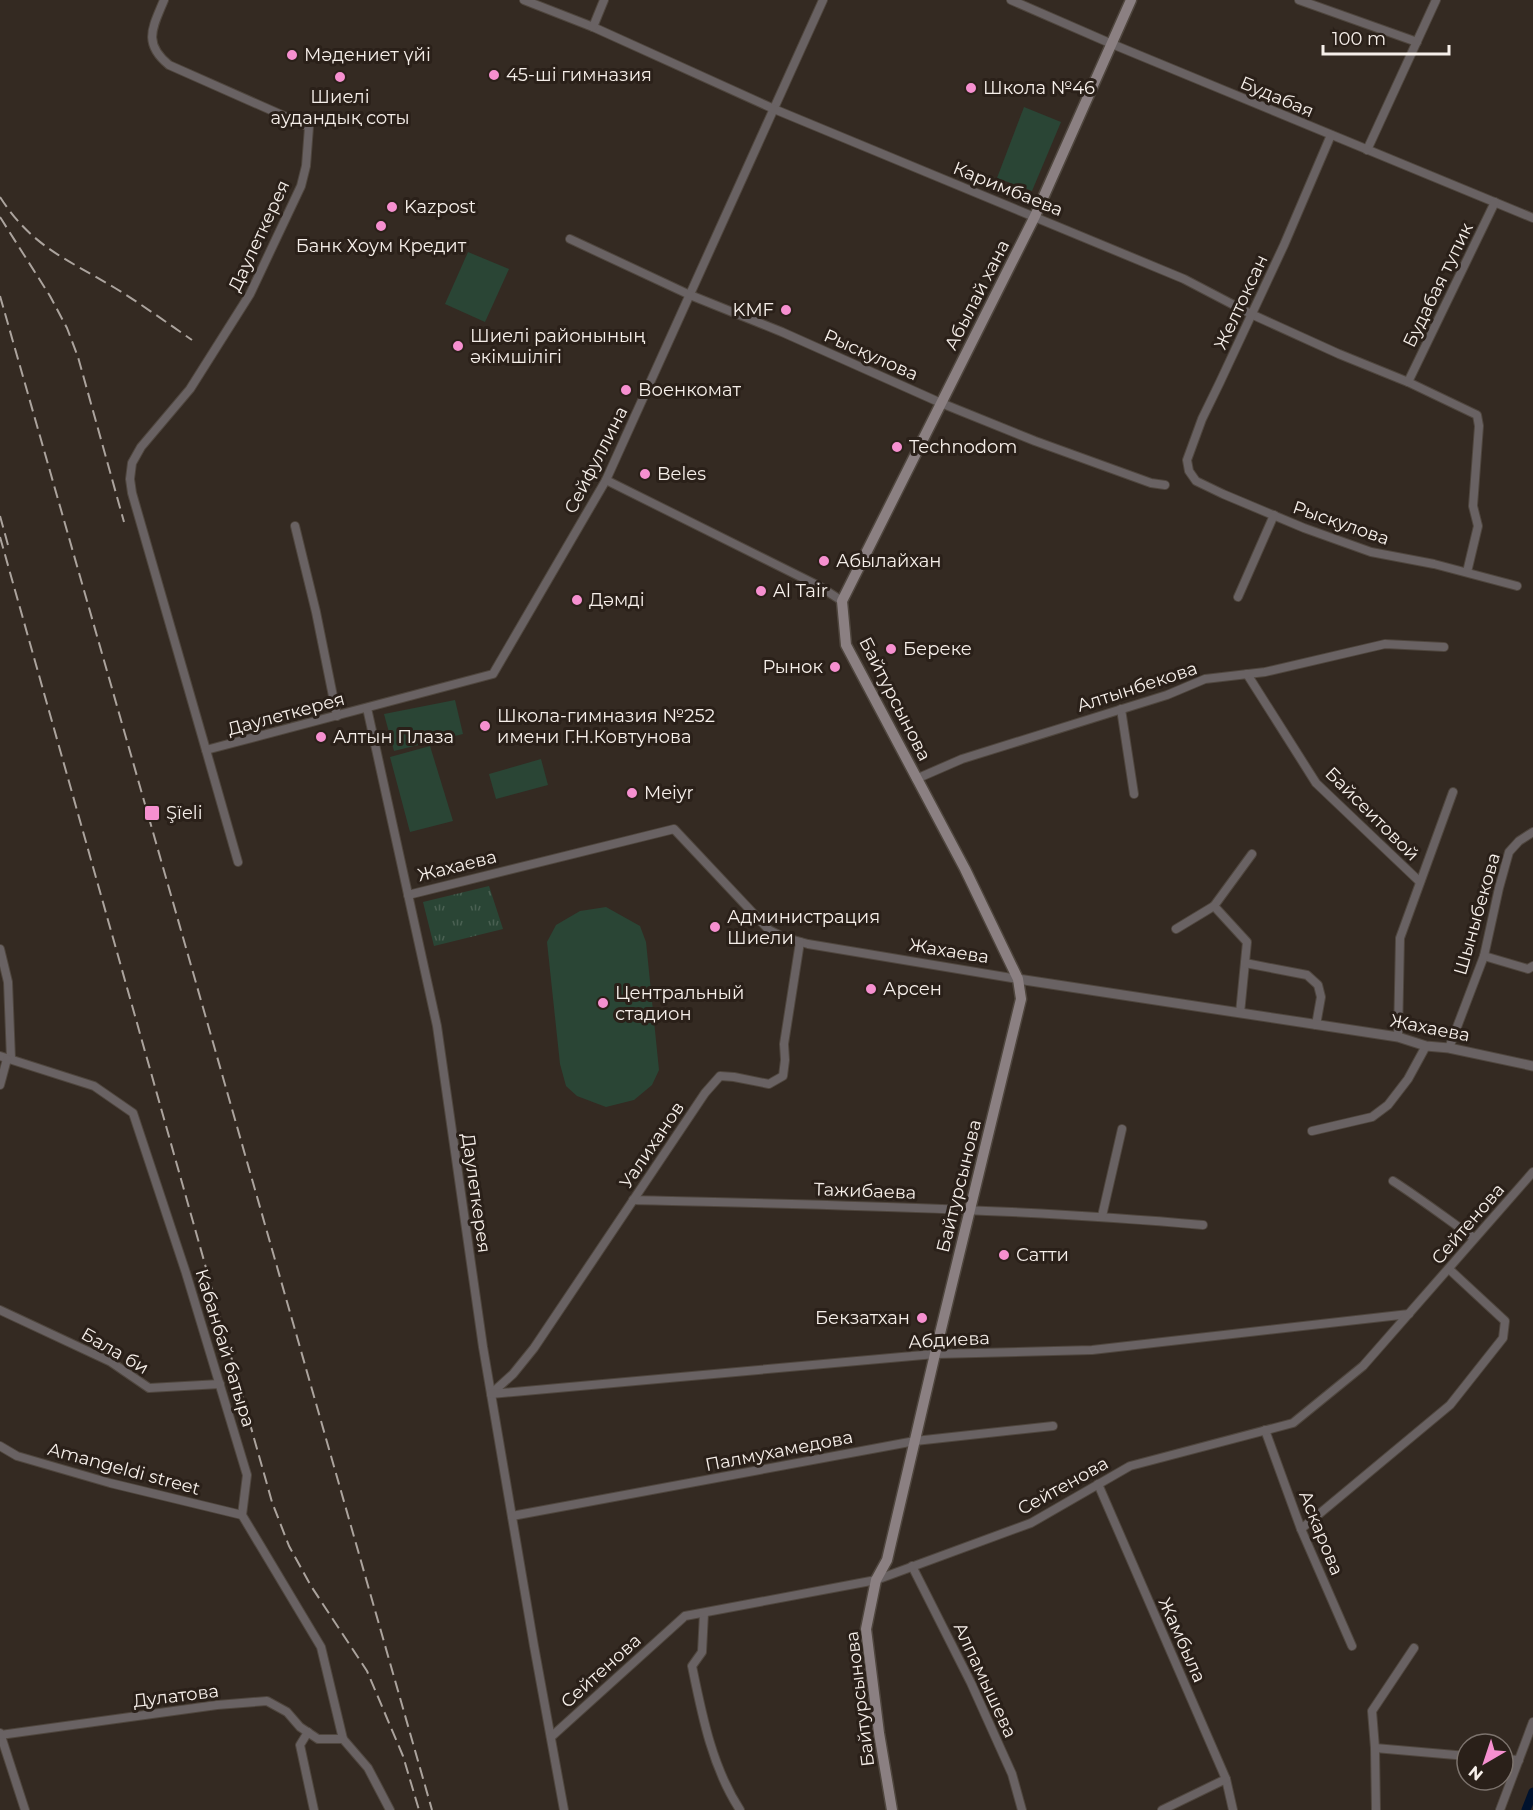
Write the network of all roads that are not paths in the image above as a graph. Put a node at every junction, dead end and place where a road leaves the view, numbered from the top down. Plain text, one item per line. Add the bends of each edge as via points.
1 (164, 0) edge
2 (524, 0) edge
3 (604, 0) edge
4 (823, 0) edge
5 (1011, 0) edge
6 (1131, 0) edge
7 (1299, 0) edge
8 (1436, 0) edge
9 (593, 27) junction
10 (1417, 42) junction
11 (1112, 44) junction
12 (774, 109) junction
13 (1331, 135) junction
14 (1367, 150) junction
15 (1495, 202) junction
16 (1035, 216) junction
17 (1533, 218) edge
18 (570, 239) dead end
19 (690, 295) junction
20 (1251, 314) junction
21 (1408, 382) junction
22 (941, 403) junction
23 (606, 480) junction
24 (1196, 481) joint
25 (1165, 485) dead end
26 (1274, 515) junction
27 (295, 526) dead end
28 (1467, 572) junction
29 (1517, 586) dead end
30 (1238, 597) dead end
31 (842, 601) junction
32 (1444, 647) dead end
33 (1247, 675) junction
34 (367, 708) junction
35 (1121, 709) junction
36 (337, 716) junction
37 (206, 750) junction
38 (916, 779) junction
39 (1453, 792) dead end
40 (1134, 794) dead end
41 (1533, 832) edge
42 (1252, 854) dead end
43 (238, 862) dead end
44 (1420, 882) junction
45 (408, 895) junction
46 (1214, 906) junction
47 (1176, 929) dead end
48 (800, 942) junction
49 (0, 949) edge
50 (1484, 956) junction
51 (1245, 963) junction
52 (1533, 966) edge
53 (1018, 979) junction
54 (1240, 1013) junction
55 (1316, 1025) junction
56 (1398, 1037) junction
57 (1426, 1046) junction
58 (1449, 1048) junction
59 (6, 1058) edge
60 (1533, 1066) edge
61 (0, 1085) edge
62 (1122, 1129) dead end
63 (1312, 1131) dead end
64 (1533, 1172) edge
65 (1393, 1181) dead end
66 (633, 1200) junction
67 (970, 1210) junction
68 (1102, 1216) junction
69 (1203, 1225) dead end
70 (1474, 1238) junction
71 (1449, 1269) junction
72 (0, 1310) edge
73 (1408, 1314) junction
74 (935, 1354) junction
75 (220, 1384) junction
76 (491, 1394) junction
77 (1053, 1426) dead end
78 (1265, 1430) junction
79 (915, 1441) junction
80 (0, 1446) edge
81 (1098, 1484) junction
82 (242, 1515) junction
83 (512, 1516) junction
84 (1302, 1529) junction
85 (912, 1566) junction
86 (876, 1580) junction
87 (704, 1613) junction
88 (1352, 1646) dead end
89 (1414, 1648) dead end
90 (1533, 1722) edge
91 (308, 1732) junction
92 (0, 1735) edge
93 (550, 1737) junction
94 (343, 1738) junction
95 (1376, 1748) junction
96 (1455, 1755) edge
97 (1515, 1760) edge
98 (1519, 1760) junction
99 (1226, 1779) junction
100 (25, 1810) edge
101 (314, 1810) edge
102 (390, 1810) edge
103 (564, 1810) edge
104 (740, 1810) edge
105 (892, 1810) edge
106 (1022, 1810) edge
107 (1162, 1810) edge
108 (1233, 1810) edge
109 (1376, 1810) edge
110 (1500, 1810) edge

1 - 37 street, Даулеткерея via 151,37 154,50 169,65 309,127 301,186 250,294 190,389 132,463 132,493
2 - 9 street, Каримбаева
3 - 9 street
4 - 12 street, Сейфуллина
5 - 11 street, Будабая
6 - 11 main road, Абылай хана
7 - 10 street
8 - 10 street
9 - 12 street, Каримбаева
10 - 14 street
11 - 13 street, Будабая
11 - 16 main road, Абылай хана
12 - 16 street, Каримбаева
12 - 19 street, Сейфуллина
13 - 14 street, Будабая
13 - 20 street, Желтоксан
14 - 15 street, Будабая
15 - 17 street, Будабая
15 - 21 street, Будабая тупик
16 - 20 street, Каримбаева via 1184,279
16 - 22 main road, Абылай хана
18 - 19 street, Рыскулова
19 - 22 street, Рыскулова
19 - 23 street, Сейфуллина
20 - 21 street, Каримбаева
20 - 24 street, Желтоксан via 1187,460
21 - 28 street, Каримбаева via 1477,415 1473,506 1478,526
22 - 25 street, Рыскулова via 1035,441
22 - 31 main road, Абылай хана
23 - 31 street
23 - 34 street, Сейфуллина via 493,674
24 - 26 street, Рыскулова
26 - 28 street, Рыскулова via 1371,552
26 - 30 street
27 - 36 street
28 - 29 street, Рыскулова
31 - 38 main road, Байтурсынова via 846,645
32 - 33 street, Алтынбекова via 1385,644
33 - 35 street, Алтынбекова via 1204,679
33 - 44 street, Байсеитовой via 1316,783
34 - 36 street, Даулеткерея
34 - 45 street, Даулеткерея
35 - 38 street, Алтынбекова via 962,759
35 - 40 street
36 - 37 street, Даулеткерея
37 - 43 street
38 - 53 main road, Байтурсынова
39 - 44 street, Байсеитовой
41 - 50 street, Шыныбекова via 1509,852
42 - 46 street
44 - 56 street, Байсеитовой via 1400,938
45 - 48 street, Жахаева via 674,829 769,930
45 - 76 street, Даулеткерея via 437,1026
46 - 47 street
46 - 51 street via 1247,942
48 - 53 street, Жахаева
48 - 66 street, Уалиханов via 784,1044 783,1076 769,1084 720,1076
49 - 59 street via 8,982
50 - 52 street via 1528,969
50 - 58 street, Шыныбекова
51 - 54 street
51 - 55 street via 1308,975 1318,985 1321,997
53 - 54 street, Жахаева
53 - 67 main road, Байтурсынова via 1021,999
54 - 55 street, Жахаева
55 - 56 street, Жахаева
56 - 57 street, Жахаева
57 - 58 street, Жахаева
57 - 63 street via 1408,1079 1388,1105 1372,1117
58 - 60 street, Жахаева
59 - 61 street
59 - 75 street, Кабанбай батыра via 94,1086 133,1113
62 - 68 street
64 - 70 street, Сейтенова
65 - 70 street
66 - 67 street, Тажибаева
66 - 76 street, Уалиханов via 534,1348
67 - 68 street, Тажибаева
67 - 74 main road, Байтурсынова
68 - 69 street, Тажибаева
70 - 71 street, Сейтенова
71 - 73 street, Сейтенова
71 - 84 street via 1505,1321 1503,1338 1450,1405
72 - 75 street, Бала би via 111,1362 149,1388
73 - 74 street, Абдиева via 1092,1350
73 - 78 street, Сейтенова via 1363,1366 1293,1423
74 - 76 street, Абдиева
74 - 79 main road, Байтурсынова
75 - 82 street, Кабанбай батыра via 247,1474
76 - 83 street, Даулеткерея
77 - 79 street, Палмухамедова
78 - 81 street, Сейтенова via 1130,1466
78 - 84 street, Аскарова
79 - 83 street, Палмухамедова
79 - 86 main road, Байтурсынова via 887,1560
80 - 82 street, Amangeldi street via 16,1456 110,1483
81 - 85 street, Сейтенова via 1031,1522
81 - 99 street, Жамбыла
82 - 94 street via 321,1647
83 - 93 street, Даулеткерея
84 - 88 street, Аскарова
85 - 86 street, Сейтенова
85 - 106 street, Алпамышева via 971,1683 1012,1774
86 - 87 street, Сейтенова
86 - 105 main road, Байтурсынова via 866,1629
87 - 93 street, Сейтенова via 685,1616
87 - 104 street via 702,1652 692,1666 706,1729 727,1790
89 - 95 street via 1372,1711
90 - 98 street
91 - 92 street, Дулатова via 287,1712 267,1701
91 - 94 street via 318,1739
91 - 101 street via 300,1745
92 - 100 street
93 - 103 street, Даулеткерея
94 - 102 street via 368,1768
95 - 96 street
95 - 109 street
97 - 98 street
98 - 110 street
99 - 107 street
99 - 108 street, Жамбыла

